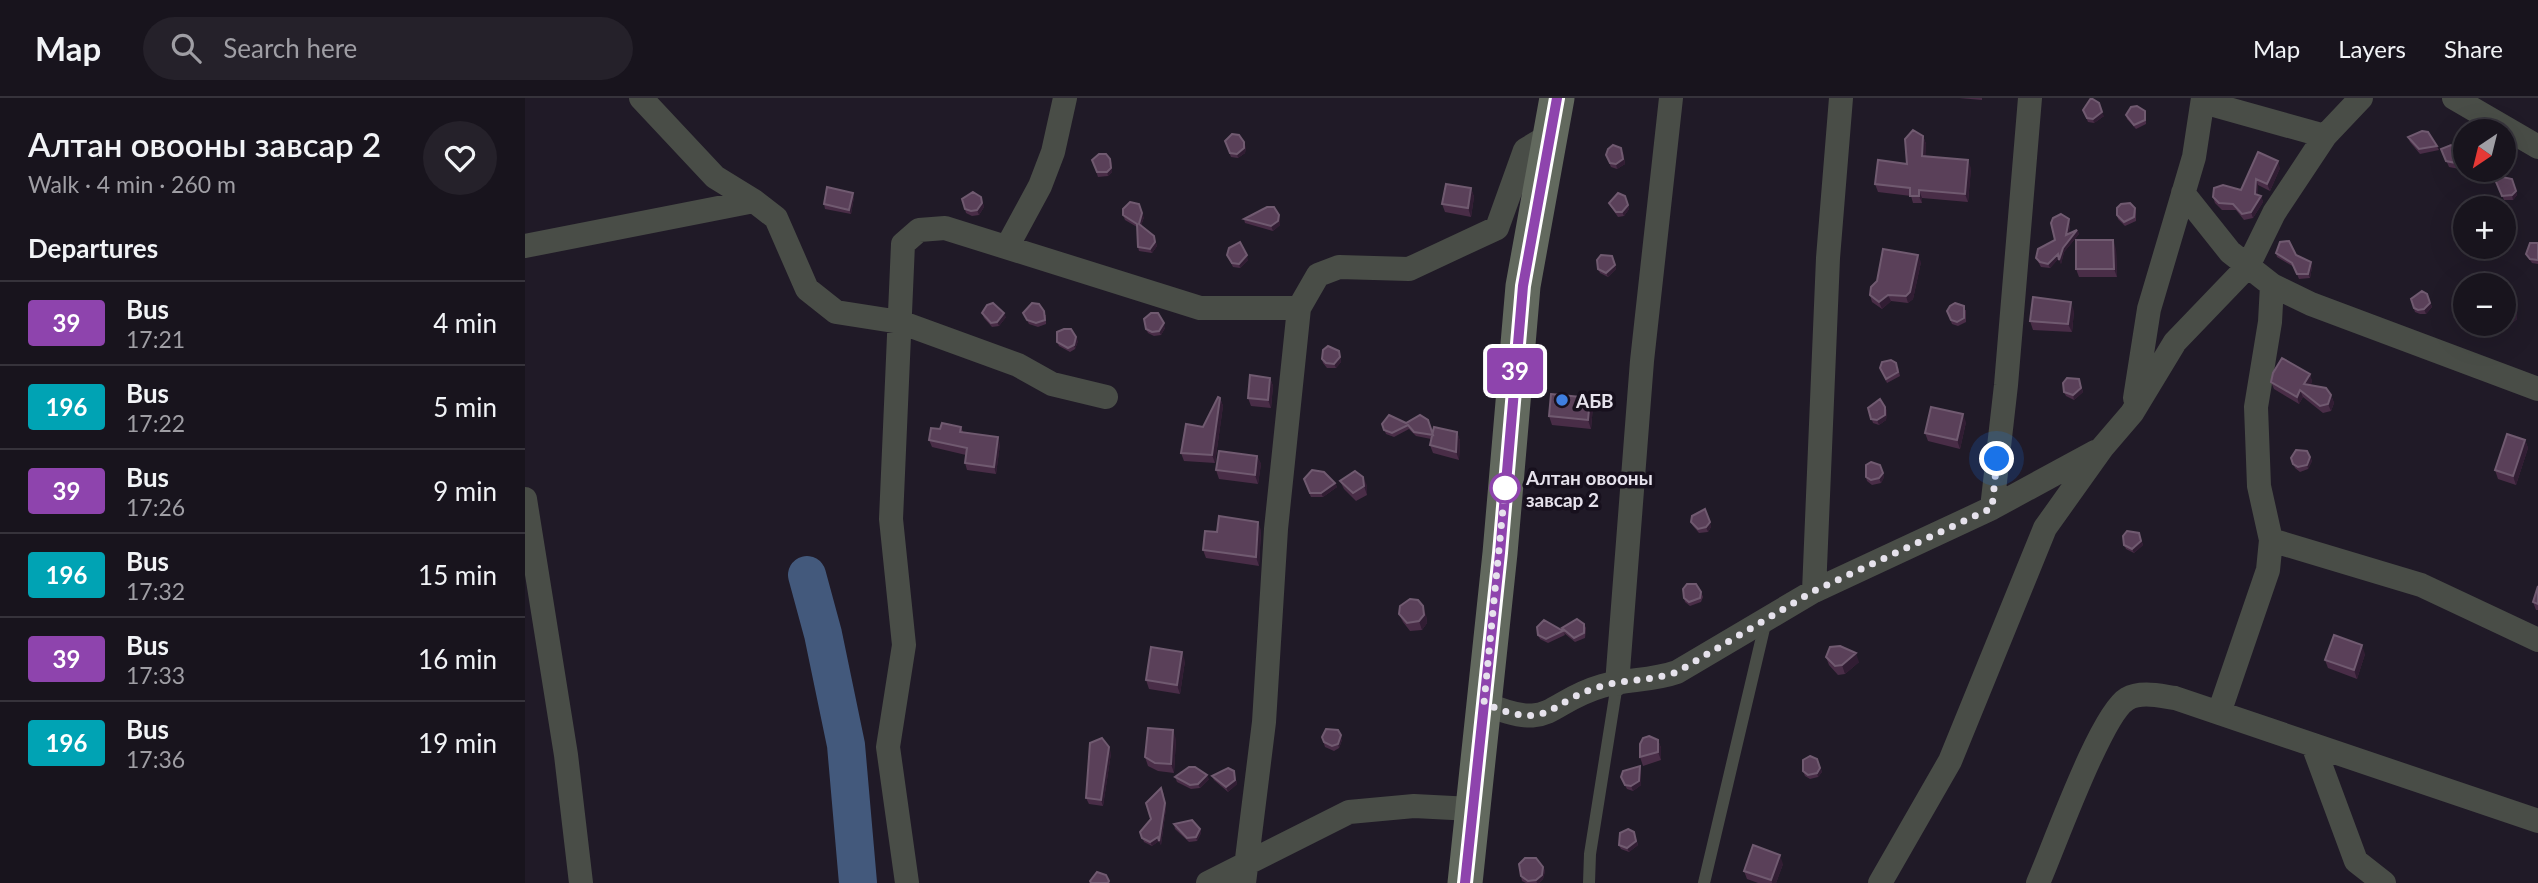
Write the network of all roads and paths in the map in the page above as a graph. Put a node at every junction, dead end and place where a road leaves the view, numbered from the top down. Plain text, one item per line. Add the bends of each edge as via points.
1 (641, 98) edge
2 (1065, 98) edge
3 (1557, 98) edge
4 (1671, 98) edge
5 (1841, 98) edge
6 (2031, 98) edge
7 (2361, 98) edge
8 (2454, 98) edge
9 (2203, 100) edge
10 (1550, 135) junction
11 (2325, 136) junction
12 (2538, 147) edge
13 (2183, 193) junction
14 (754, 201) junction
15 (525, 246) edge
16 (1007, 247) junction
17 (2248, 266) junction
18 (2272, 285) junction
19 (1299, 308) junction
20 (900, 322) junction
21 (2538, 389) edge
22 (1106, 397) dead end
23 (2132, 413) junction
24 (2102, 448) junction
25 (525, 499) edge
26 (1992, 508) junction
27 (2271, 540) junction
28 (1814, 591) junction
29 (1766, 619) junction
30 (2538, 640) edge
31 (1617, 684) junction
32 (1484, 703) junction
33 (2219, 713) junction
34 (2313, 745) junction
35 (1472, 809) junction
36 (2538, 821) edge
37 (1245, 874) edge
38 (581, 883) edge
39 (907, 883) edge
40 (1208, 883) edge
41 (1465, 883) edge
42 (1589, 883) edge
43 (1704, 883) edge
44 (1881, 883) edge
45 (2038, 883) edge
46 (2384, 883) edge

1 - 14 street via 715,177
2 - 16 street via 1040,186
3 - 10 main road
4 - 31 street via 1642,361
5 - 28 street via 1828,270
6 - 26 street
7 - 11 street
8 - 12 street
9 - 11 street
9 - 13 street
10 - 19 street via 1525,150 1497,228 1409,270 1339,267 1318,275
10 - 32 main road via 1523,286
11 - 17 street via 2274,213
13 - 17 street via 2213,234
13 - 23 street via 2149,309
14 - 15 street
14 - 20 street via 776,219 807,289 836,312
16 - 19 street via 1200,308
16 - 20 street via 945,228 919,230 903,244
17 - 18 street
17 - 23 street via 2175,342
18 - 21 street
18 - 27 street via 2256,407 2259,486
19 - 37 street via 1276,529 1264,722
20 - 22 street via 1018,365 1052,384
20 - 39 street via 891,519 904,645 888,747
23 - 24 street
24 - 26 street
24 - 44 street via 2045,528 1950,761
25 - 38 street via 566,755
26 - 28 street
27 - 30 street via 2421,585
27 - 33 street via 2268,570
28 - 29 street
29 - 31 street via 1677,672
29 - 43 lane
31 - 32 street via 1601,686 1541,716 1510,715
31 - 42 lane
32 - 35 main road
33 - 34 street
33 - 45 street via 2175,698 2147,694 2126,699 2105,727
34 - 36 street
34 - 46 street via 2355,861
35 - 37 street via 1414,806 1349,812
35 - 41 main road
37 - 40 street

